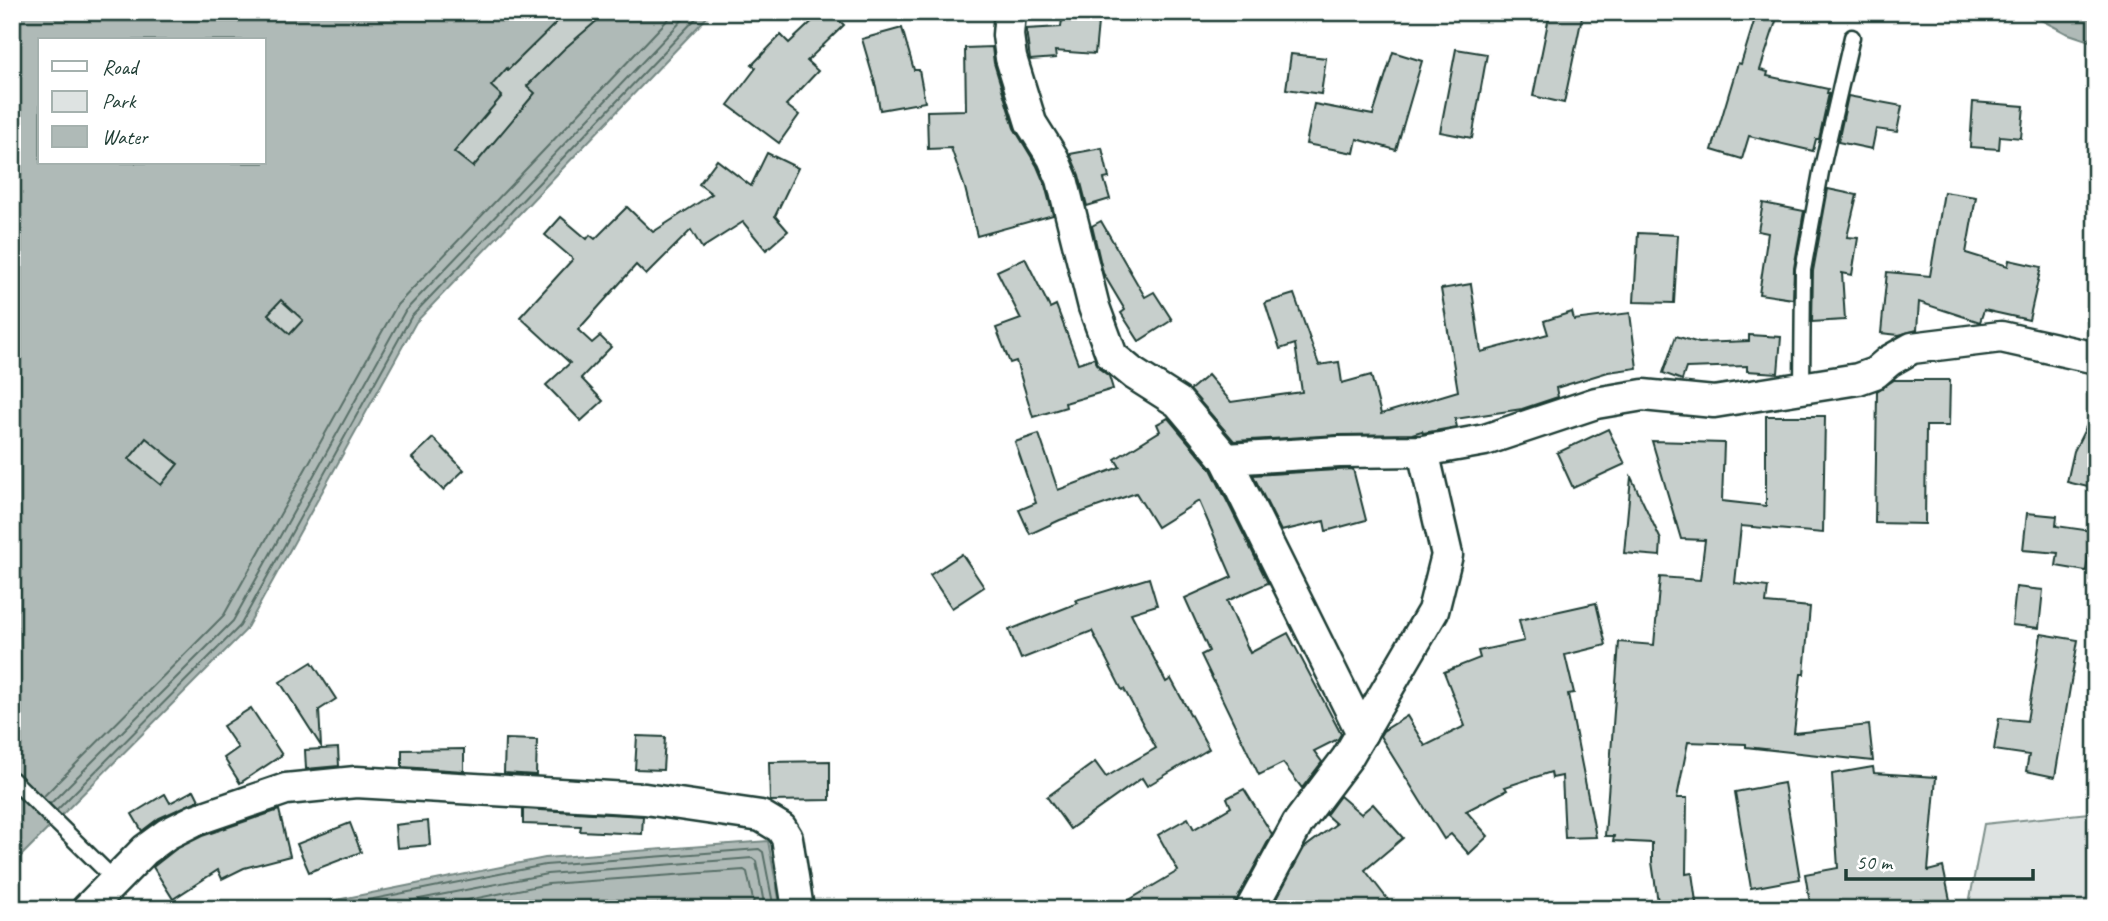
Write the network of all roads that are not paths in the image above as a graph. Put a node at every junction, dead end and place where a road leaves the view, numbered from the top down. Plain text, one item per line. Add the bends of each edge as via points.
1 (1010, 12) edge
2 (1852, 37) dead end
3 (2096, 358) edge
4 (1802, 388) junction
5 (1423, 451) junction
6 (1226, 459) junction
7 (1362, 733) junction
8 (12, 779) edge
9 (115, 880) junction
10 (86, 909) edge
11 (798, 909) edge
12 (1251, 909) edge

1 - 6 street via 1011,58 1031,123 1062,179 1094,307 1112,356 1178,402
2 - 4 lane via 1803,270
3 - 4 street via 2001,337 1912,348 1875,373
4 - 5 street via 1714,402 1643,395 1596,403 1485,440
5 - 6 street
5 - 7 street via 1447,555 1433,611
6 - 7 street
7 - 12 street via 1298,823
8 - 9 lane
9 - 10 street
9 - 11 street via 145,850 195,820 286,789 356,782 645,799 761,816 781,828 787,838

